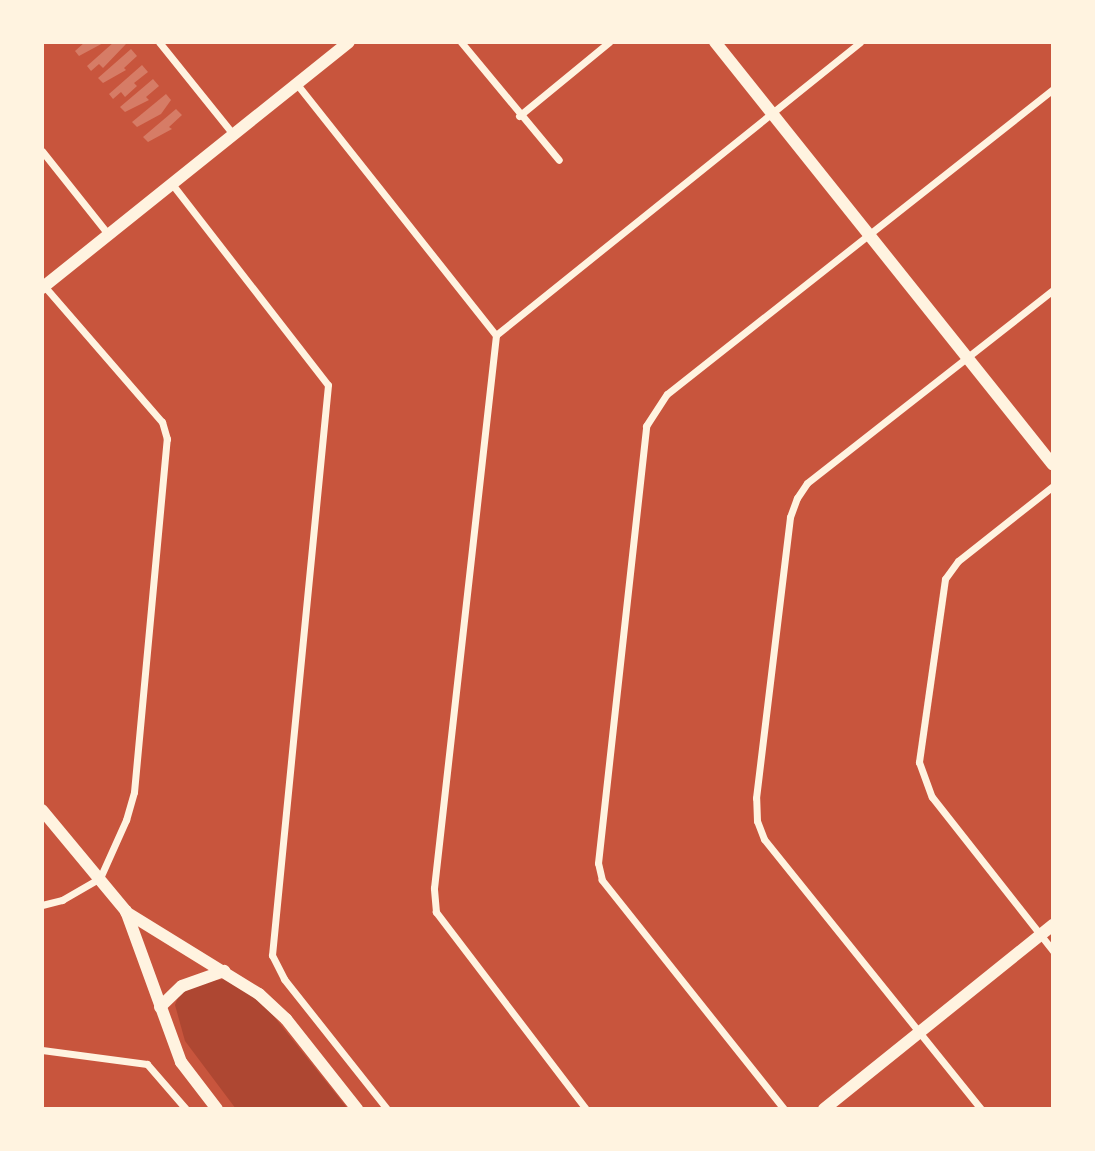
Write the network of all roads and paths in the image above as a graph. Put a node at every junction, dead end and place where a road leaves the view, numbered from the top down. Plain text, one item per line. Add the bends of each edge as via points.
1 (159, 42) edge
2 (349, 42) edge
3 (461, 42) edge
4 (609, 42) edge
5 (715, 42) edge
6 (859, 42) edge
7 (295, 82) junction
8 (1053, 89) edge
9 (771, 111) junction
10 (519, 116) junction
11 (233, 134) junction
12 (42, 151) edge
13 (559, 160) dead end
14 (172, 184) junction
15 (108, 234) junction
16 (872, 236) junction
17 (43, 287) edge
18 (1053, 290) edge
19 (496, 335) junction
20 (967, 357) junction
21 (1053, 465) edge
22 (1053, 486) edge
23 (42, 810) edge
24 (100, 878) junction
25 (42, 905) edge
26 (126, 911) junction
27 (1053, 925) edge
28 (1040, 935) junction
29 (1053, 951) edge
30 (224, 971) junction
31 (160, 1007) junction
32 (920, 1032) junction
33 (42, 1050) edge
34 (186, 1109) edge
35 (217, 1109) edge
36 (357, 1109) edge
37 (387, 1109) edge
38 (586, 1109) edge
39 (784, 1109) edge
40 (824, 1109) edge
41 (981, 1109) edge

1 - 11 street
2 - 7 street
3 - 10 street
4 - 10 street
5 - 9 street
6 - 9 street
7 - 11 street
7 - 19 street
8 - 16 street
9 - 16 street
9 - 19 street
10 - 13 street
11 - 14 street
12 - 15 street
14 - 15 street
14 - 37 street via 328,385 272,955 284,979
15 - 17 street
16 - 20 street
16 - 39 street via 654,408 646,426 598,838 602,880
17 - 24 street via 162,422 167,439 134,792
18 - 20 street
19 - 38 street via 434,888 436,912
20 - 21 street
20 - 32 street via 807,483 797,498 790,517 757,798 757,821 764,839
22 - 28 street via 958,561 945,579 919,762 932,797
23 - 24 street
24 - 25 street via 62,900
24 - 26 street
26 - 30 street
26 - 31 street
27 - 28 street
28 - 29 street
28 - 32 street
30 - 31 street via 182,986
30 - 36 street via 286,1019
31 - 35 street via 181,1062
32 - 40 street
32 - 41 street
33 - 34 street via 147,1065

